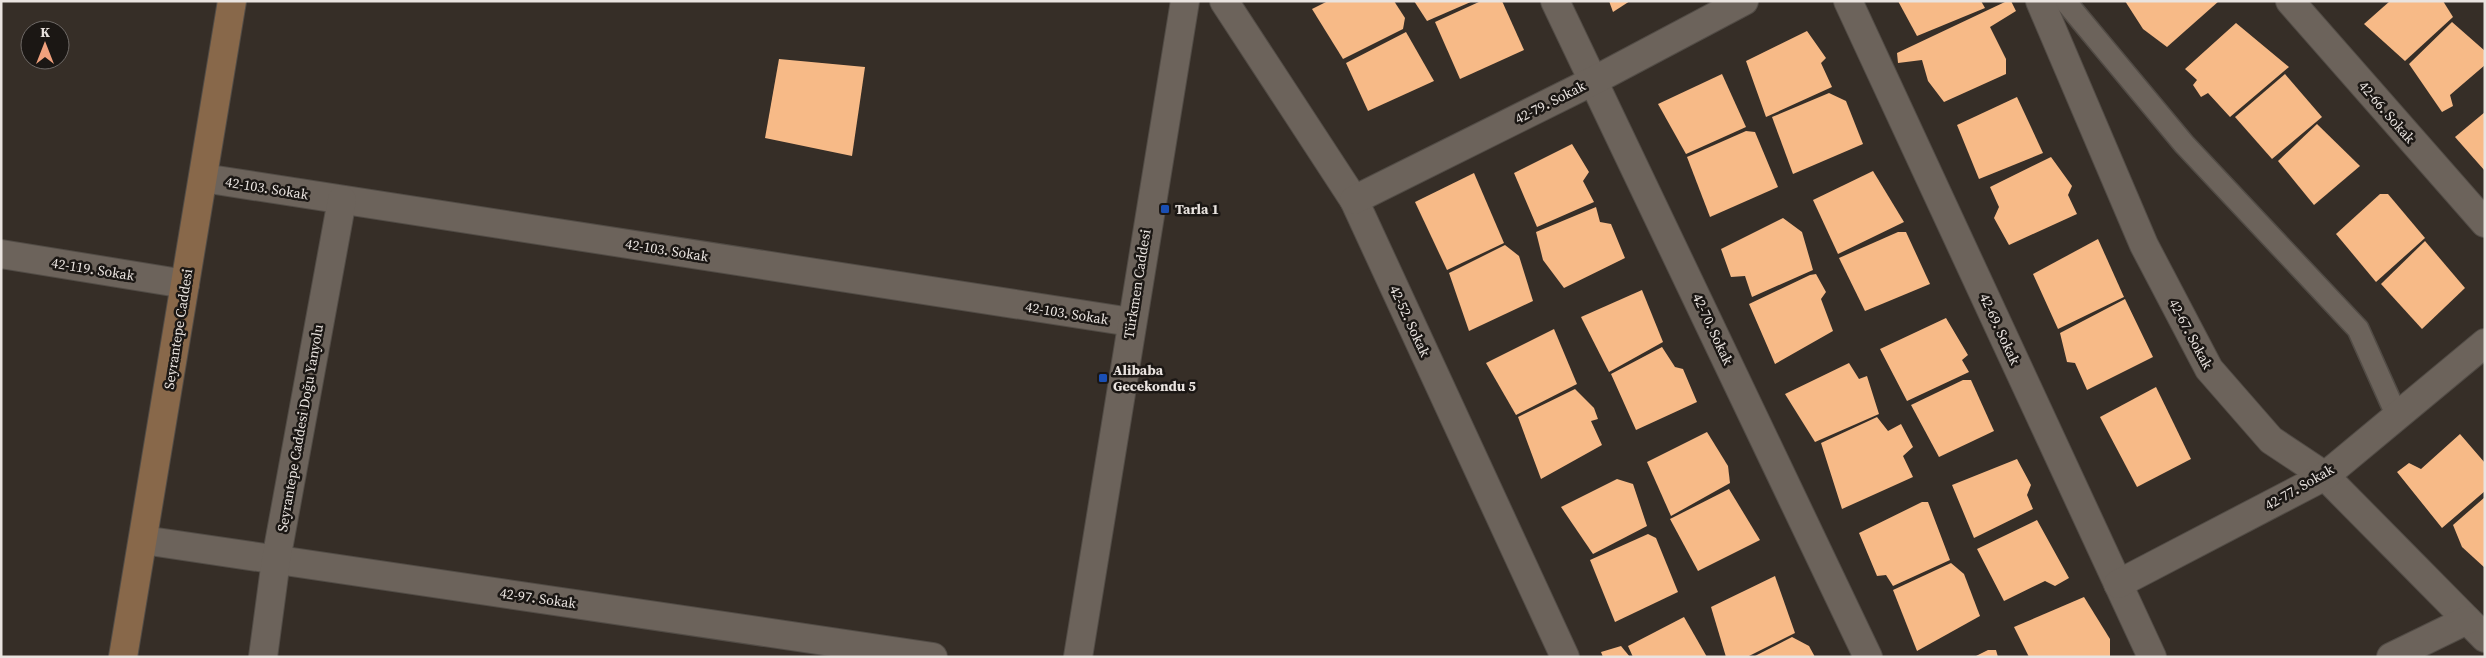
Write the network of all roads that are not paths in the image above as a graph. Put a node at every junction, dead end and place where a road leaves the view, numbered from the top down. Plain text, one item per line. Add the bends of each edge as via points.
1 (232, 1) edge
2 (1184, 1) edge
3 (1224, 1) edge
4 (1555, 1) edge
5 (1744, 1) edge
6 (1848, 1) edge
7 (2040, 1) edge
8 (2065, 1) edge
9 (2290, 1) edge
10 (1595, 80) junction
11 (202, 178) junction
12 (342, 200) junction
13 (1354, 200) junction
14 (2485, 222) edge
15 (1, 254) edge
16 (185, 284) junction
17 (1131, 322) junction
18 (2485, 343) edge
19 (2397, 416) junction
20 (2325, 476) junction
21 (143, 540) junction
22 (276, 560) junction
23 (2118, 584) junction
24 (2476, 629) edge
25 (123, 657) edge
26 (264, 657) edge
27 (933, 657) edge
28 (1078, 657) edge
29 (1565, 657) edge
30 (1868, 657) edge
31 (2152, 657) edge
32 (2391, 657) edge

1 - 11 street, Seyrantepe Caddesi
2 - 17 street, Türkmen Caddesi
3 - 13 street, 42-52. Sokak
4 - 10 street, 42-70. Sokak
5 - 10 street, 42-79. Sokak
6 - 23 street, 42-69. Sokak
7 - 20 street, 42-67. Sokak via 2144,245 2209,370 2271,440
8 - 19 lane via 2184,144 2358,329
9 - 14 street, 42-66. Sokak
10 - 13 street, 42-79. Sokak
10 - 30 street, 42-70. Sokak
11 - 12 street, 42-103. Sokak
11 - 16 street, Seyrantepe Caddesi
12 - 17 street, 42-103. Sokak
12 - 22 street, Seyrantepe Caddesi Doğu Yanyolu
13 - 29 street, 42-52. Sokak
15 - 16 street, 42-119. Sokak
16 - 21 street, Seyrantepe Caddesi
17 - 28 street, Türkmen Caddesi
18 - 19 street, 42-77. Sokak
19 - 20 street, 42-77. Sokak
20 - 23 street, 42-77. Sokak
20 - 24 street, 42-67. Sokak
21 - 22 street, 42-97. Sokak
21 - 25 street, Seyrantepe Caddesi
22 - 26 street, Seyrantepe Caddesi Doğu Yanyolu
22 - 27 street, 42-97. Sokak
23 - 31 street, 42-69. Sokak
24 - 32 street

